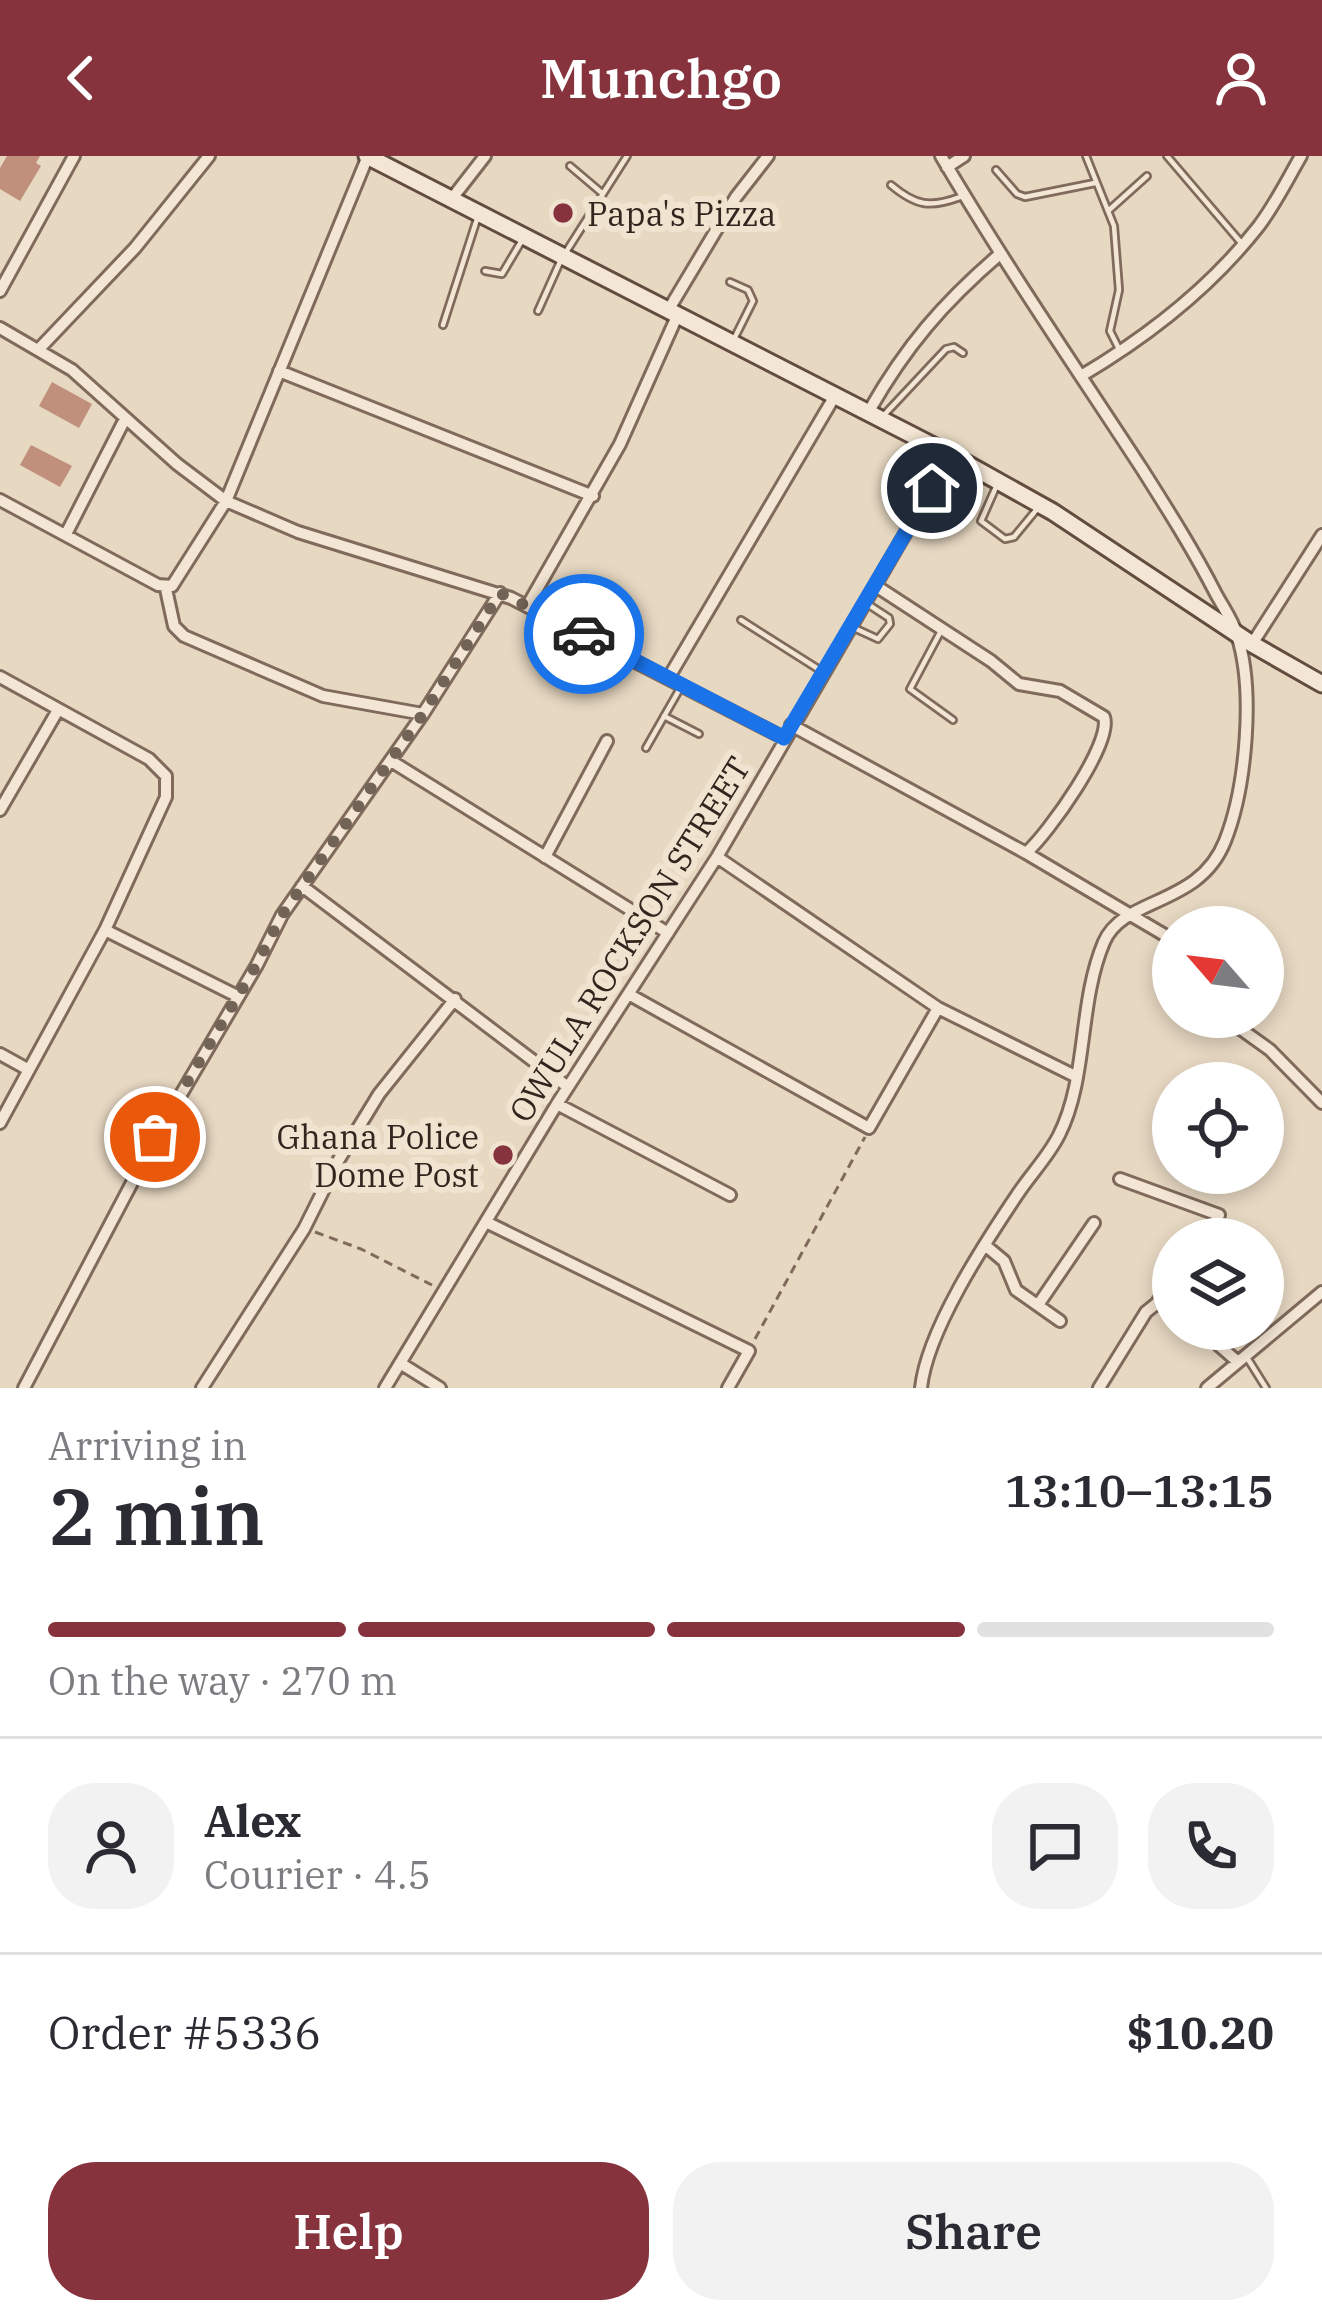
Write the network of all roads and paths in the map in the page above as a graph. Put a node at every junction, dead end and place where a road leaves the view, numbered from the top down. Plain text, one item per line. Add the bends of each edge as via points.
1 (74, 156) edge
2 (209, 156) edge
3 (367, 156) edge
4 (485, 156) edge
5 (627, 156) edge
6 (768, 156) edge
7 (964, 156) edge
8 (1086, 156) edge
9 (1167, 156) edge
10 (1301, 156) edge
11 (944, 161) edge
12 (570, 166) dead end
13 (996, 170) dead end
14 (1147, 176) dead end
15 (1095, 183) junction
16 (891, 185) dead end
17 (603, 194) junction
18 (965, 195) junction
19 (450, 201) junction
20 (1108, 211) junction
21 (478, 215) junction
22 (523, 238) junction
23 (1243, 245) junction
24 (1000, 254) junction
25 (563, 257) junction
26 (485, 271) dead end
27 (730, 282) dead end
28 (0, 291) edge
29 (538, 311) dead end
30 (674, 311) junction
31 (443, 325) dead end
32 (0, 328) edge
33 (732, 342) junction
34 (39, 349) junction
35 (1121, 352) junction
36 (963, 353) dead end
37 (279, 371) junction
38 (1082, 376) junction
39 (836, 394) junction
40 (875, 415) junction
41 (125, 419) junction
42 (951, 455) junction
43 (999, 482) junction
44 (593, 496) junction
45 (0, 500) edge
46 (226, 501) junction
47 (1041, 506) junction
48 (66, 535) junction
49 (1322, 535) edge
50 (876, 586) junction
51 (166, 589) junction
52 (500, 593) junction
53 (866, 603) junction
54 (528, 605) junction
55 (741, 620) dead end
56 (852, 627) junction
57 (942, 629) junction
58 (1244, 639) junction
59 (824, 673) junction
60 (0, 677) edge
61 (668, 677) junction
62 (682, 684) junction
63 (1322, 684) edge
64 (58, 710) junction
65 (423, 714) junction
66 (664, 716) junction
67 (953, 720) dead end
68 (791, 725) junction
69 (699, 734) dead end
70 (784, 738) junction
71 (607, 741) dead end
72 (646, 748) dead end
73 (391, 761) junction
74 (0, 810) edge
75 (1026, 853) junction
76 (545, 857) junction
77 (717, 857) junction
78 (302, 886) junction
79 (1131, 914) junction
80 (1152, 927) edge
81 (105, 930) junction
82 (668, 933) junction
83 (630, 995) junction
84 (237, 996) junction
85 (455, 999) junction
86 (938, 1008) junction
87 (1253, 1038) edge
88 (0, 1054) edge
89 (29, 1070) junction
90 (1075, 1076) junction
91 (568, 1087) junction
92 (1322, 1102) edge
93 (557, 1104) junction
94 (0, 1123) edge
95 (869, 1128) junction
96 (1120, 1179) dead end
97 (730, 1195) dead end
98 (1217, 1218) edge
99 (486, 1222) junction
100 (1094, 1223) dead end
101 (304, 1229) junction
102 (986, 1246) junction
103 (444, 1291) junction
104 (1322, 1292) edge
105 (1038, 1305) junction
106 (1152, 1309) edge
107 (1060, 1321) dead end
108 (1229, 1350) edge
109 (749, 1352) junction
110 (1242, 1359) junction
111 (400, 1363) junction
112 (24, 1388) edge
113 (202, 1388) edge
114 (385, 1388) edge
115 (440, 1388) edge
116 (728, 1388) edge
117 (921, 1388) edge
118 (1099, 1388) edge
119 (1207, 1388) edge
120 (1266, 1388) edge

1 - 28 street
2 - 34 street
3 - 19 main road
3 - 37 street
4 - 19 street
5 - 17 lane
6 - 30 street via 727,212
7 - 11 street
8 - 15 lane
9 - 23 lane
10 - 23 street
11 - 18 street
12 - 17 lane
13 - 15 lane via 1025,197
14 - 20 lane
15 - 20 lane
16 - 18 lane via 921,205
17 - 25 lane
18 - 24 street
19 - 21 main road
20 - 35 lane via 1119,290 1110,331
21 - 22 main road
21 - 31 lane
22 - 25 main road
22 - 26 lane via 502,274
23 - 35 street
24 - 38 street
24 - 40 street via 913,339
25 - 29 lane
25 - 30 main road
27 - 33 lane via 753,301
30 - 33 main road
30 - 44 street via 647,389
32 - 34 street
33 - 39 main road
34 - 41 street
35 - 38 street
36 - 40 lane via 946,349
37 - 44 street
37 - 46 street
38 - 58 street
39 - 40 main road
39 - 61 street
40 - 42 main road
41 - 46 street
41 - 48 street
42 - 43 main road
42 - 50 street, OWULA ROCKSON STREET
43 - 47 main road
43 - 47 lane via 981,521 1005,539
44 - 54 street
45 - 48 street
46 - 51 street
46 - 52 street via 316,538
47 - 58 main road
48 - 51 street
49 - 58 street
50 - 53 street, OWULA ROCKSON STREET
50 - 57 street
51 - 65 street via 184,636 323,696
52 - 54 street
52 - 65 street
53 - 56 street, OWULA ROCKSON STREET
53 - 56 lane via 889,618 881,638
54 - 61 street
55 - 59 lane
56 - 59 street, OWULA ROCKSON STREET
57 - 67 lane via 910,689
57 - 75 street via 1019,684 1069,694 1108,725 1046,836
58 - 63 main road
58 - 79 street via 1244,745 1223,847 1184,891
59 - 68 street, OWULA ROCKSON STREET
60 - 64 street
61 - 62 street
62 - 66 lane
62 - 70 street
64 - 74 street
64 - 81 street via 166,776 166,797
65 - 73 street
66 - 69 lane
66 - 72 lane
68 - 70 street, OWULA ROCKSON STREET
68 - 75 street
70 - 77 street, OWULA ROCKSON STREET
71 - 76 street
73 - 76 street
73 - 78 street
75 - 79 street
76 - 82 street
77 - 82 street, OWULA ROCKSON STREET
77 - 86 street
78 - 84 street
78 - 85 street
79 - 80 street
79 - 90 street via 1115,924 1097,963
81 - 84 street
81 - 89 street
82 - 83 street, OWULA ROCKSON STREET
83 - 91 street, OWULA ROCKSON STREET
83 - 95 street
84 - 112 street
85 - 91 street
85 - 101 street via 379,1094
86 - 90 street
86 - 95 street
87 - 92 street
88 - 89 street
89 - 94 street
90 - 102 street via 1057,1139
91 - 93 street, OWULA ROCKSON STREET
93 - 97 street
93 - 99 street, OWULA ROCKSON STREET
95 - 109 path
96 - 98 street
99 - 103 street, OWULA ROCKSON STREET
99 - 109 street
100 - 105 street
101 - 103 path
101 - 113 street
102 - 105 street
102 - 117 street via 924,1360
103 - 111 street, OWULA ROCKSON STREET
104 - 110 street
105 - 107 street
106 - 118 street
108 - 110 street
109 - 116 street
110 - 119 street
110 - 120 lane
111 - 114 street, OWULA ROCKSON STREET
111 - 115 street

